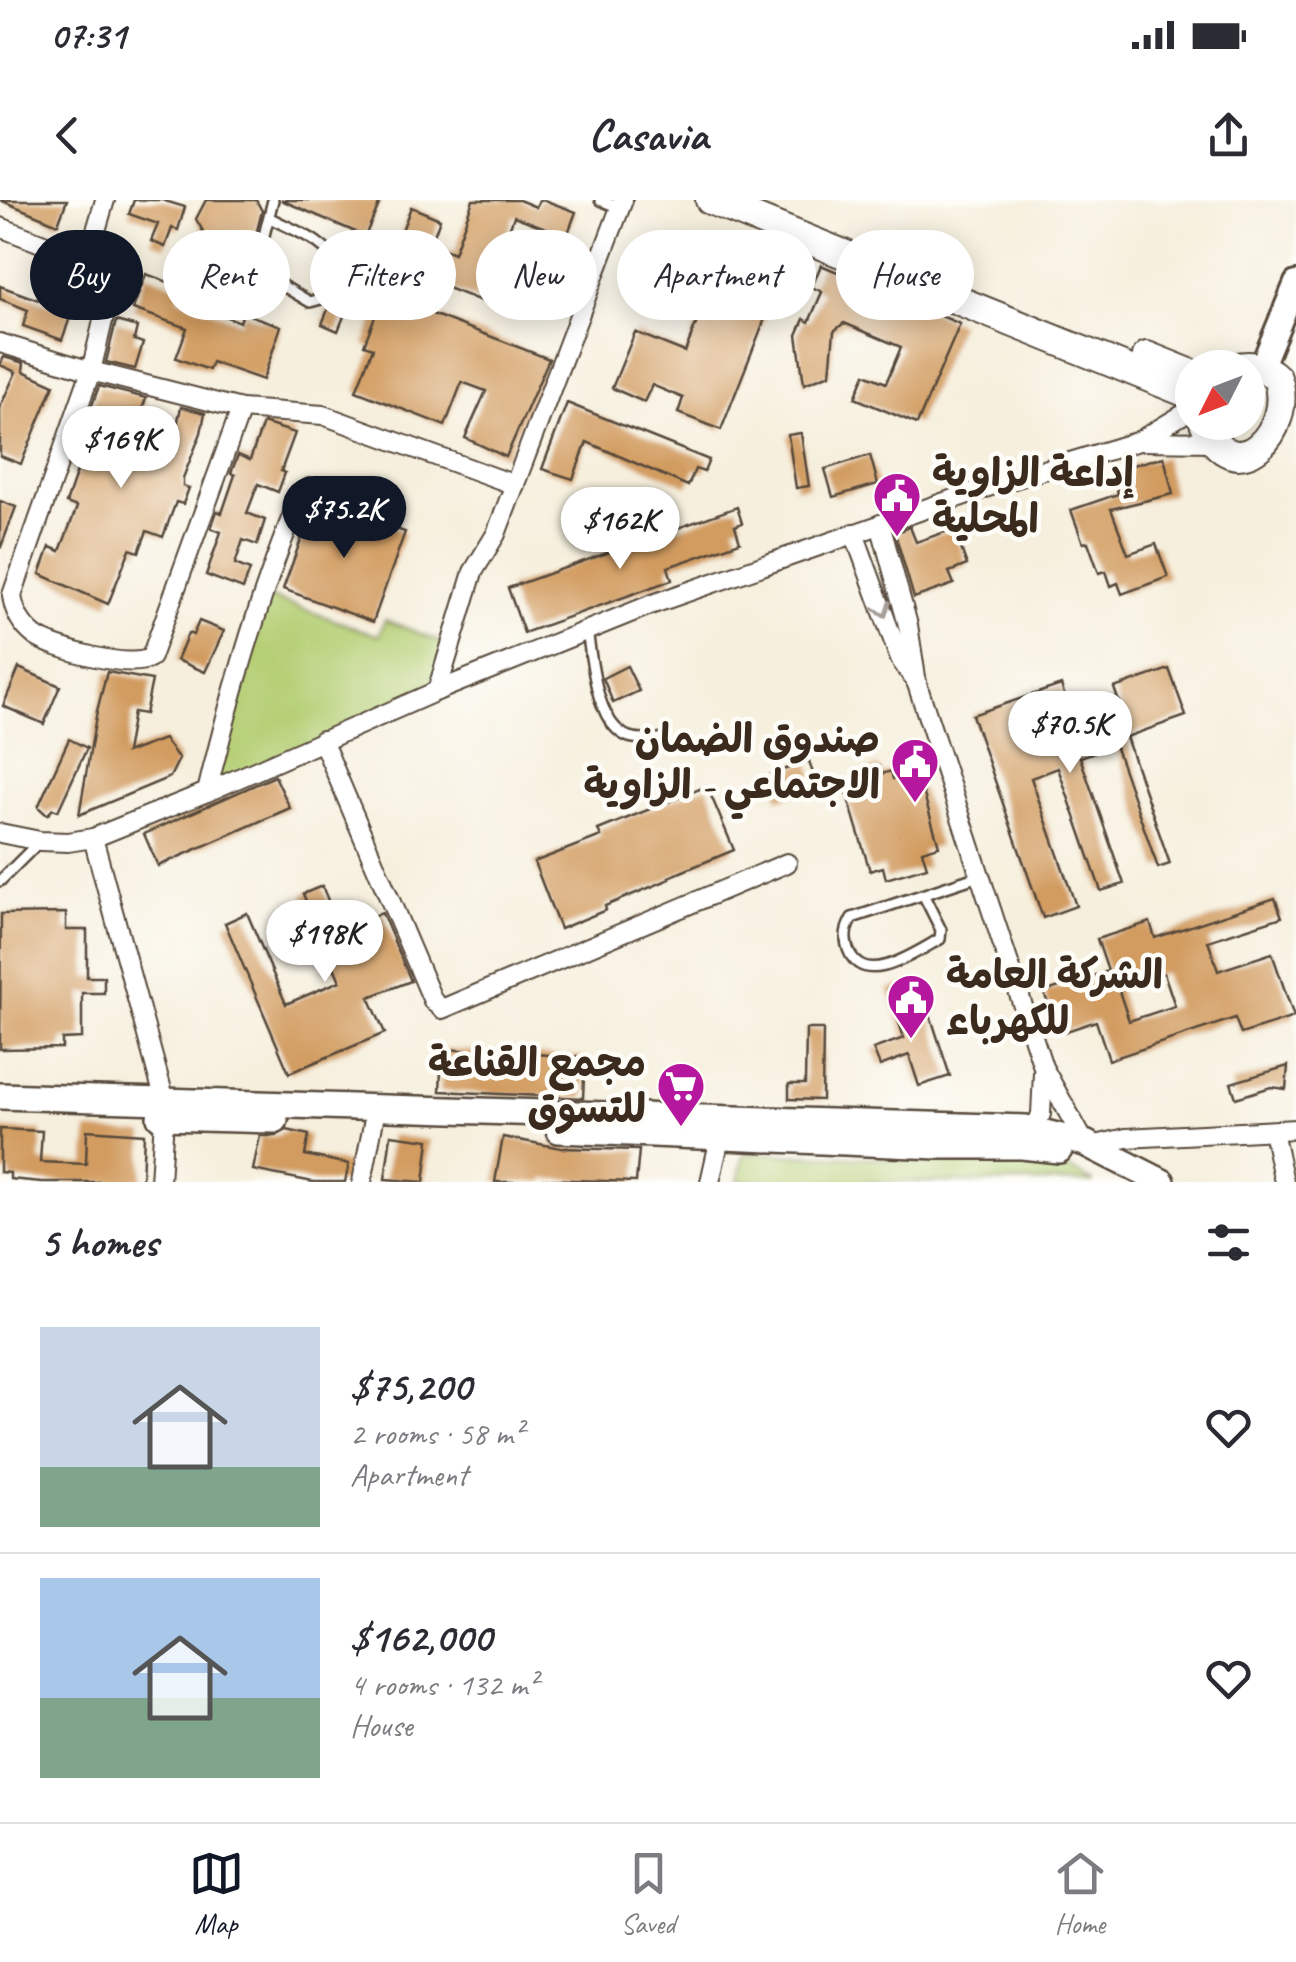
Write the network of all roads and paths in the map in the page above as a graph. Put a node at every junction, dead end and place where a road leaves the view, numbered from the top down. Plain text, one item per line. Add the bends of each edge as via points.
1 (105, 200) edge
2 (273, 200) edge
3 (600, 200) edge
4 (710, 200) edge
5 (755, 200) edge
6 (621, 204) edge
7 (270, 218) junction
8 (0, 228) edge
9 (96, 230) edge
10 (30, 239) edge
11 (1296, 283) edge
12 (104, 320) edge
13 (0, 342) edge
14 (1258, 350) edge
15 (1175, 367) edge
16 (91, 371) junction
17 (1265, 375) edge
18 (1175, 388) edge
19 (1294, 402) edge
20 (241, 410) junction
21 (1175, 419) edge
22 (1175, 436) edge
23 (1291, 436) edge
24 (1219, 440) edge
25 (1139, 441) junction
26 (515, 485) junction
27 (351, 500) dead end
28 (880, 524) junction
29 (854, 533) junction
30 (587, 630) junction
31 (918, 684) junction
32 (437, 690) junction
33 (661, 739) dead end
34 (322, 740) junction
35 (206, 792) junction
36 (0, 833) edge
37 (94, 838) junction
38 (40, 841) junction
39 (787, 863) dead end
40 (980, 876) junction
41 (0, 881) edge
42 (924, 896) junction
43 (1042, 1067) junction
44 (0, 1096) edge
45 (165, 1109) junction
46 (0, 1112) edge
47 (374, 1119) junction
48 (722, 1129) junction
49 (1296, 1129) edge
50 (1036, 1130) junction
51 (1272, 1131) junction
52 (1088, 1144) junction
53 (160, 1182) edge
54 (362, 1182) edge
55 (710, 1182) edge
56 (1128, 1182) edge
57 (1162, 1182) edge
58 (1284, 1182) edge

1 - 9 street
2 - 7 lane
3 - 6 lane
4 - 18 main road
5 - 15 main road
6 - 26 street
7 - 7 lane via 334,257 339,268 321,300 310,302 261,273 258,259
8 - 10 street
11 - 14 street
12 - 16 street
13 - 16 street
16 - 20 street
16 - 20 street via 12,595 13,609 39,639 86,654 138,664 154,651
17 - 19 main road via 1280,381
19 - 23 main road
20 - 26 street via 323,415
21 - 25 street
22 - 25 street
23 - 24 main road via 1252,455 1232,452
25 - 28 street
26 - 32 street via 473,572
27 - 35 street via 310,488 299,500 234,680
28 - 29 street
28 - 31 street
29 - 30 street
29 -> 31 street via 900,659
30 - 32 street
30 - 33 lane via 609,721 629,737
31 - 40 street
32 - 34 street
34 - 35 street
34 - 39 street via 442,1009
35 - 37 street
36 - 38 street
37 - 38 street
37 - 45 street
38 - 41 lane
40 - 42 lane
40 - 43 street
42 - 42 lane via 852,918 846,931 854,960 881,968 940,939 942,930
43 - 50 street
43 - 52 street
44 - 45 main road
45 - 46 main road
45 - 47 main road
45 - 48 main road
45 - 53 street
47 - 48 main road
47 - 54 street
48 - 50 main road
48 - 55 street
48 - 56 main road via 1035,1146 1068,1153
49 - 51 street
50 - 52 main road
51 - 52 street
51 - 58 street
52 - 57 main road

